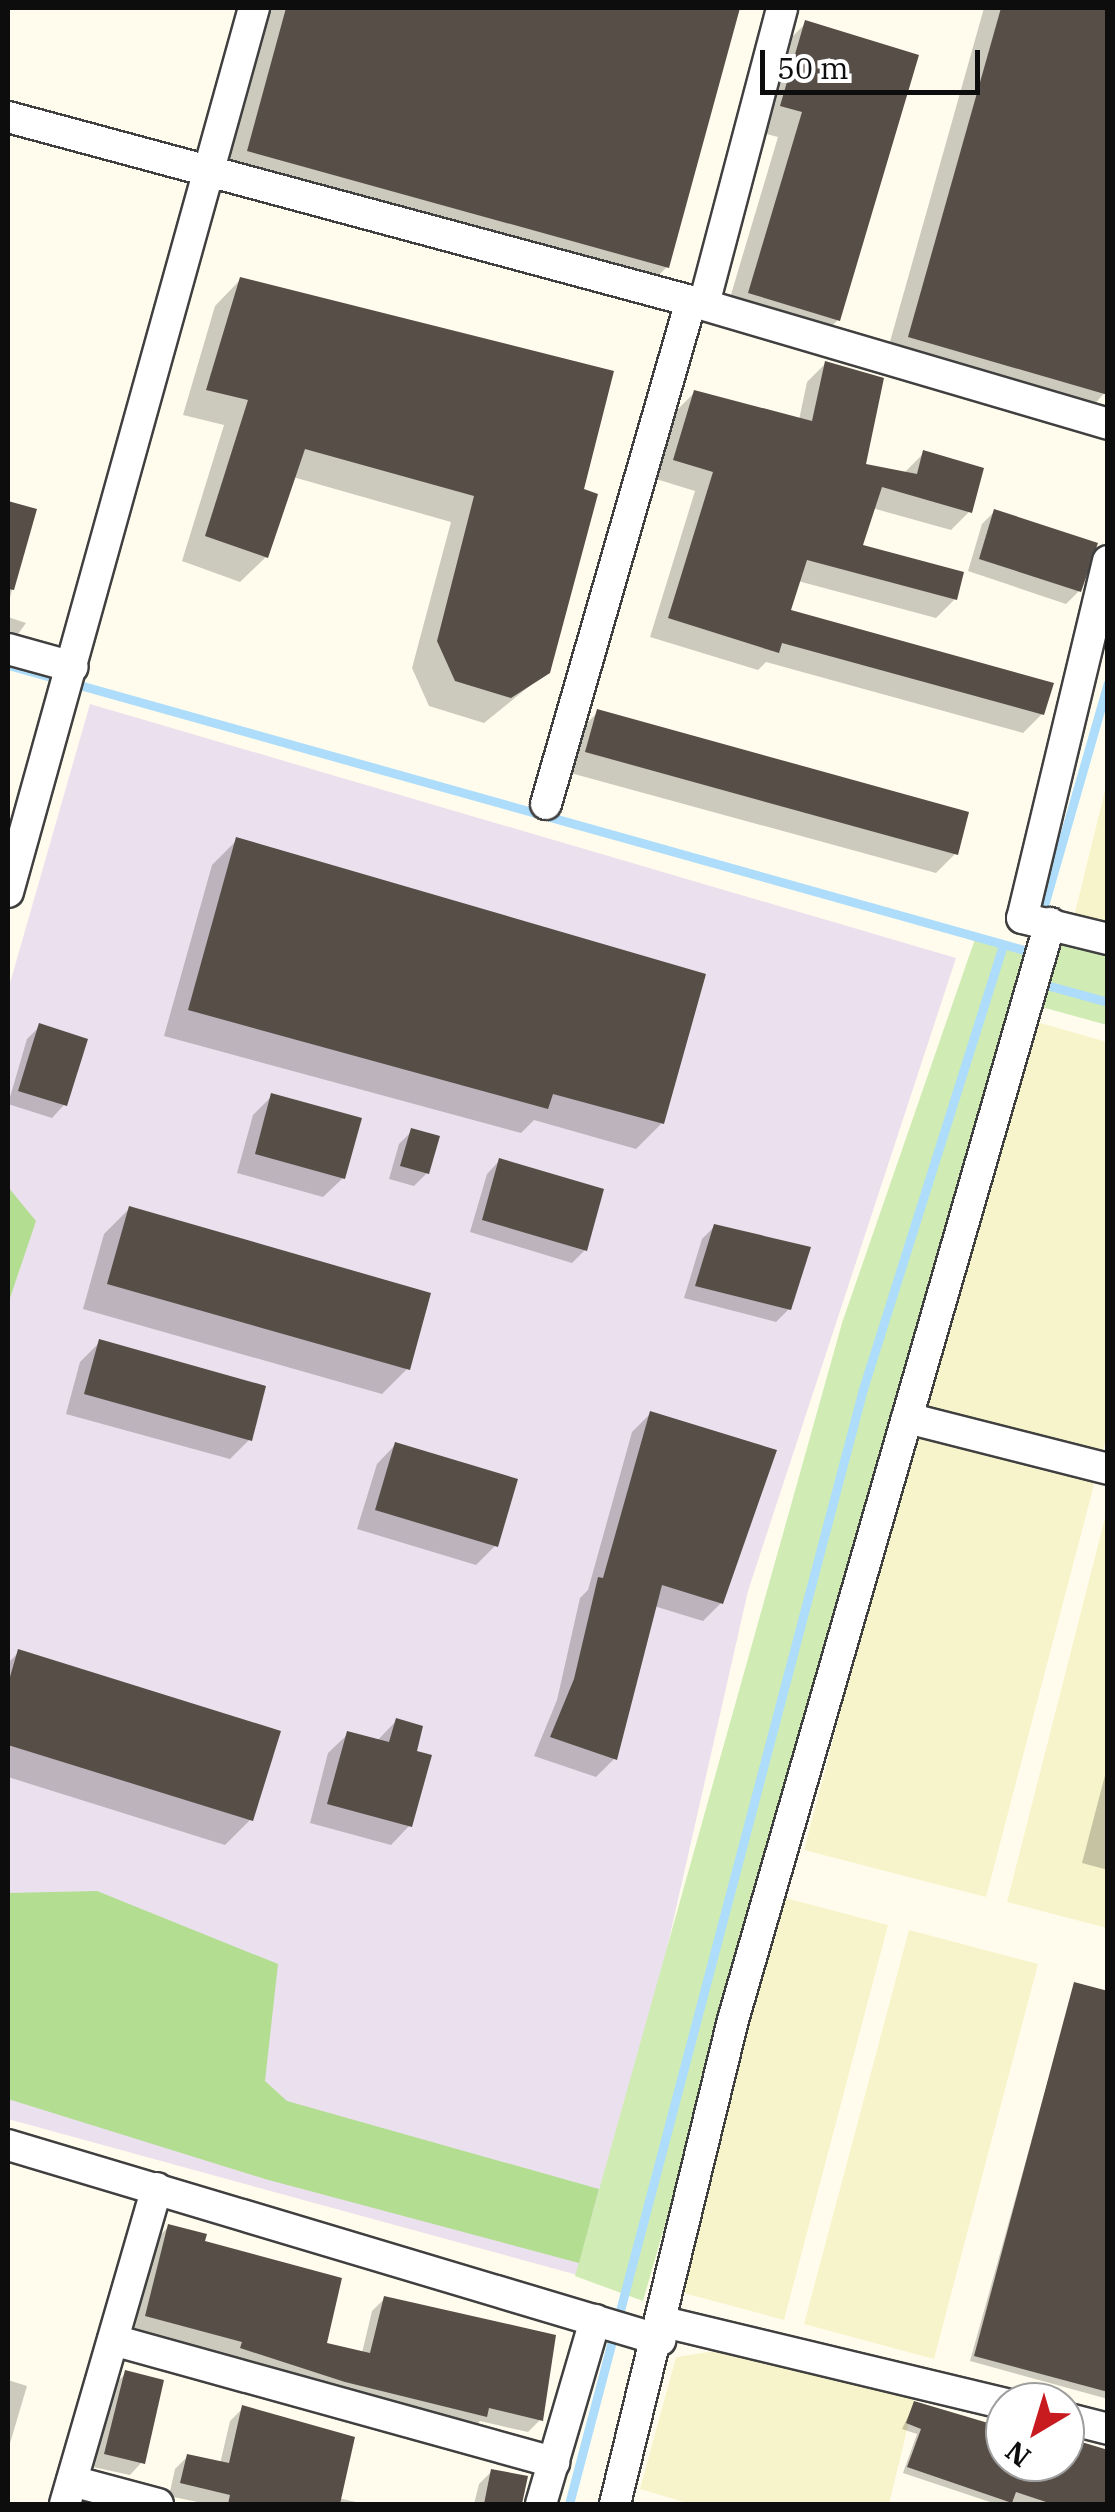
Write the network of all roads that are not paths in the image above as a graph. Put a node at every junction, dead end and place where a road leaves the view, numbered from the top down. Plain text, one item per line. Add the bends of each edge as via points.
1 (254, 8) edge
2 (782, 8) edge
3 (8, 117) edge
4 (210, 173) junction
5 (698, 303) junction
6 (1108, 424) edge
7 (1108, 561) edge
8 (8, 649) edge
9 (73, 667) junction
10 (546, 804) dead end
11 (8, 892) edge
12 (1050, 924) junction
13 (1108, 939) edge
14 (907, 1418) junction
15 (1108, 1469) edge
16 (8, 2146) edge
17 (157, 2188) junction
18 (595, 2320) junction
19 (662, 2331) junction
20 (113, 2340) junction
21 (985, 2400) edge
22 (554, 2462) junction
23 (68, 2492) edge
24 (158, 2504) edge
25 (541, 2504) edge
26 (615, 2504) edge

1 - 4 street
2 - 5 street
3 - 4 street
4 - 5 street
4 - 9 street
5 - 6 street
5 - 10 street
7 - 12 street via 1022,918
8 - 9 street
9 - 11 street
12 - 13 street
12 - 14 street
14 - 15 street
14 - 19 street via 733,2020
16 - 17 street
17 - 18 street
17 - 20 street
18 - 19 street
18 - 22 street
19 - 21 street
19 - 26 street
20 - 22 street
20 - 23 street
22 - 25 street
23 - 24 street

